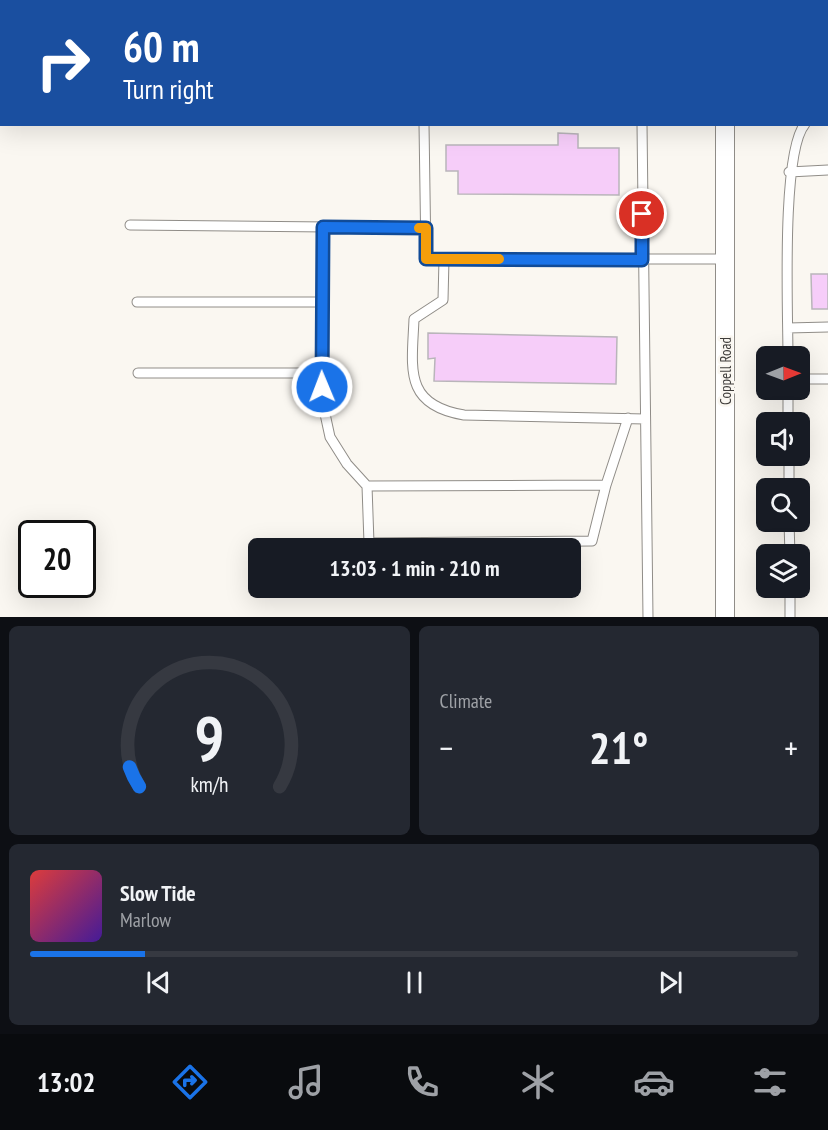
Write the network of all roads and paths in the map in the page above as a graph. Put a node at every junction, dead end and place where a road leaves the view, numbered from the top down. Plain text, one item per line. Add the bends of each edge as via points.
1 (424, 126) edge
2 (642, 126) edge
3 (725, 126) edge
4 (803, 126) edge
5 (828, 170) edge
6 (789, 172) junction
7 (130, 225) dead end
8 (323, 227) junction
9 (426, 228) junction
10 (444, 259) junction
11 (642, 260) junction
12 (725, 260) junction
13 (137, 302) dead end
14 (321, 302) junction
15 (828, 327) edge
16 (788, 328) junction
17 (788, 346) edge
18 (138, 373) dead end
19 (322, 373) junction
20 (828, 379) edge
21 (810, 380) edge
22 (628, 418) junction
23 (645, 419) junction
24 (606, 485) junction
25 (367, 486) junction
26 (790, 598) edge
27 (648, 617) edge
28 (725, 617) edge
29 (790, 617) edge

1 - 9 lane
2 - 11 lane
3 - 12 street, Coppell Road
4 - 6 lane via 797,133
5 - 6 lane
6 - 16 lane
7 - 8 lane
8 - 9 lane
8 - 14 lane
9 - 10 lane via 426,259
10 - 11 lane
10 - 22 lane via 443,300 414,319 412,370 427,403 464,415
11 - 12 lane
11 - 23 lane
12 - 28 street, Coppell Road
13 - 14 lane
14 - 19 lane
15 - 16 lane
16 - 17 lane
18 - 19 lane
19 - 25 lane via 322,400 330,437
20 - 21 lane
22 - 23 lane
22 - 24 lane
23 - 27 lane
24 - 25 lane
24 - 25 lane via 592,541 369,543
26 - 29 lane

